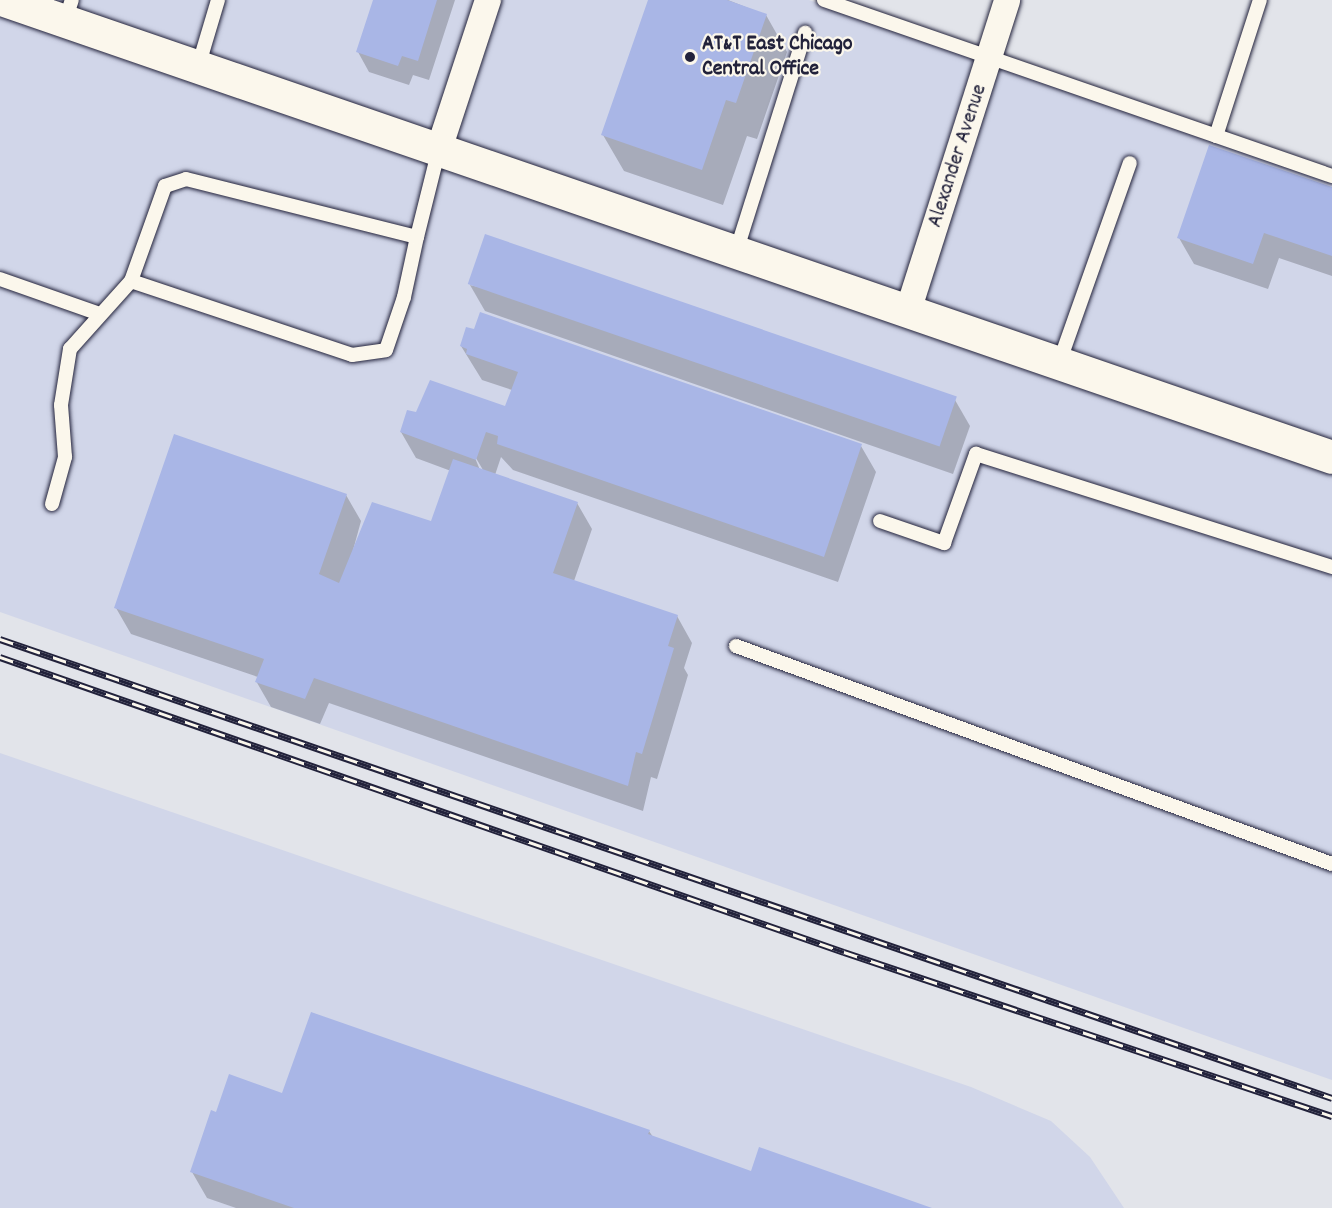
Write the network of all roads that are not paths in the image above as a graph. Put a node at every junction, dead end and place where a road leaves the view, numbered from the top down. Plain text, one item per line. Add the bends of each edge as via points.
1 (3, 0) edge
2 (218, 0) edge
3 (488, 0) edge
4 (824, 0) edge
5 (1007, 0) edge
6 (1260, 0) edge
7 (68, 11) edge
8 (805, 33) dead end
9 (989, 57) junction
10 (198, 67) junction
11 (1216, 136) junction
12 (439, 149) junction
13 (1130, 163) dead end
14 (1332, 176) edge
15 (417, 237) junction
16 (736, 252) junction
17 (0, 279) edge
18 (131, 281) junction
19 (908, 311) junction
20 (100, 314) junction
21 (1059, 363) junction
22 (1332, 457) edge
23 (52, 504) dead end
24 (880, 521) dead end
25 (1332, 567) edge
26 (736, 646) dead end
27 (1332, 864) edge

1 - 7 main road
2 - 10 lane
3 - 12 street
4 - 9 lane
5 - 9 street, Alexander Avenue
6 - 11 lane
7 - 10 main road
8 - 16 lane
9 - 11 lane
9 - 19 street, Alexander Avenue
10 - 12 main road
11 - 14 lane
12 - 15 lane
12 - 16 main road
13 - 21 lane
15 - 18 lane via 186,179 165,186
15 - 18 lane via 404,297 386,350 352,356
16 - 19 main road
17 - 20 lane
18 - 20 lane
19 - 21 main road
20 - 23 lane via 70,349 61,405 65,457
21 - 22 main road
24 - 25 lane via 944,543 976,454
26 - 27 lane

